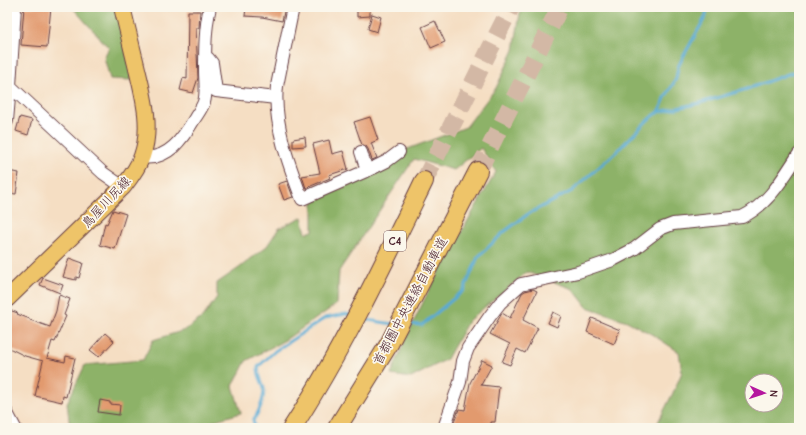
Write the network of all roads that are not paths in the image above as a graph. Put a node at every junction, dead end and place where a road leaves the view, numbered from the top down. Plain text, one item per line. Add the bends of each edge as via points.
1 (15, 7) edge
2 (122, 7) edge
3 (210, 7) edge
4 (292, 7) edge
5 (205, 54) junction
6 (9, 85) edge
7 (276, 98) junction
8 (7, 121) edge
9 (361, 152) dead end
10 (398, 152) dead end
11 (799, 154) edge
12 (142, 158) junction
13 (367, 171) junction
14 (478, 171) tunnel mouth
15 (424, 181) tunnel mouth
16 (122, 187) junction
17 (7, 299) edge
18 (7, 413) edge
19 (15, 428) edge
20 (292, 428) edge
21 (337, 428) edge
22 (444, 428) edge

1 - 6 street
2 - 12 main road, 鳥屋川尻線 via 147,120
3 - 5 street
4 - 7 street
5 - 7 street via 212,63 216,91
5 - 12 street via 204,100 188,130 176,145 167,151 151,159
6 - 8 street
6 - 16 street via 103,173
7 - 13 street via 284,147 302,199
9 - 13 street
10 - 13 street
11 - 22 street via 770,196 749,214 742,217 673,224 660,229 634,249 613,260 578,272 521,284 493,311 468,348 462,361 460,382
12 - 16 main road, 鳥屋川尻線
14 - 21 highway, 首都圏中央連絡自動車道 via 389,344
15 - 20 highway, C4 via 365,302
16 - 17 main road, 鳥屋川尻線
18 - 19 street

